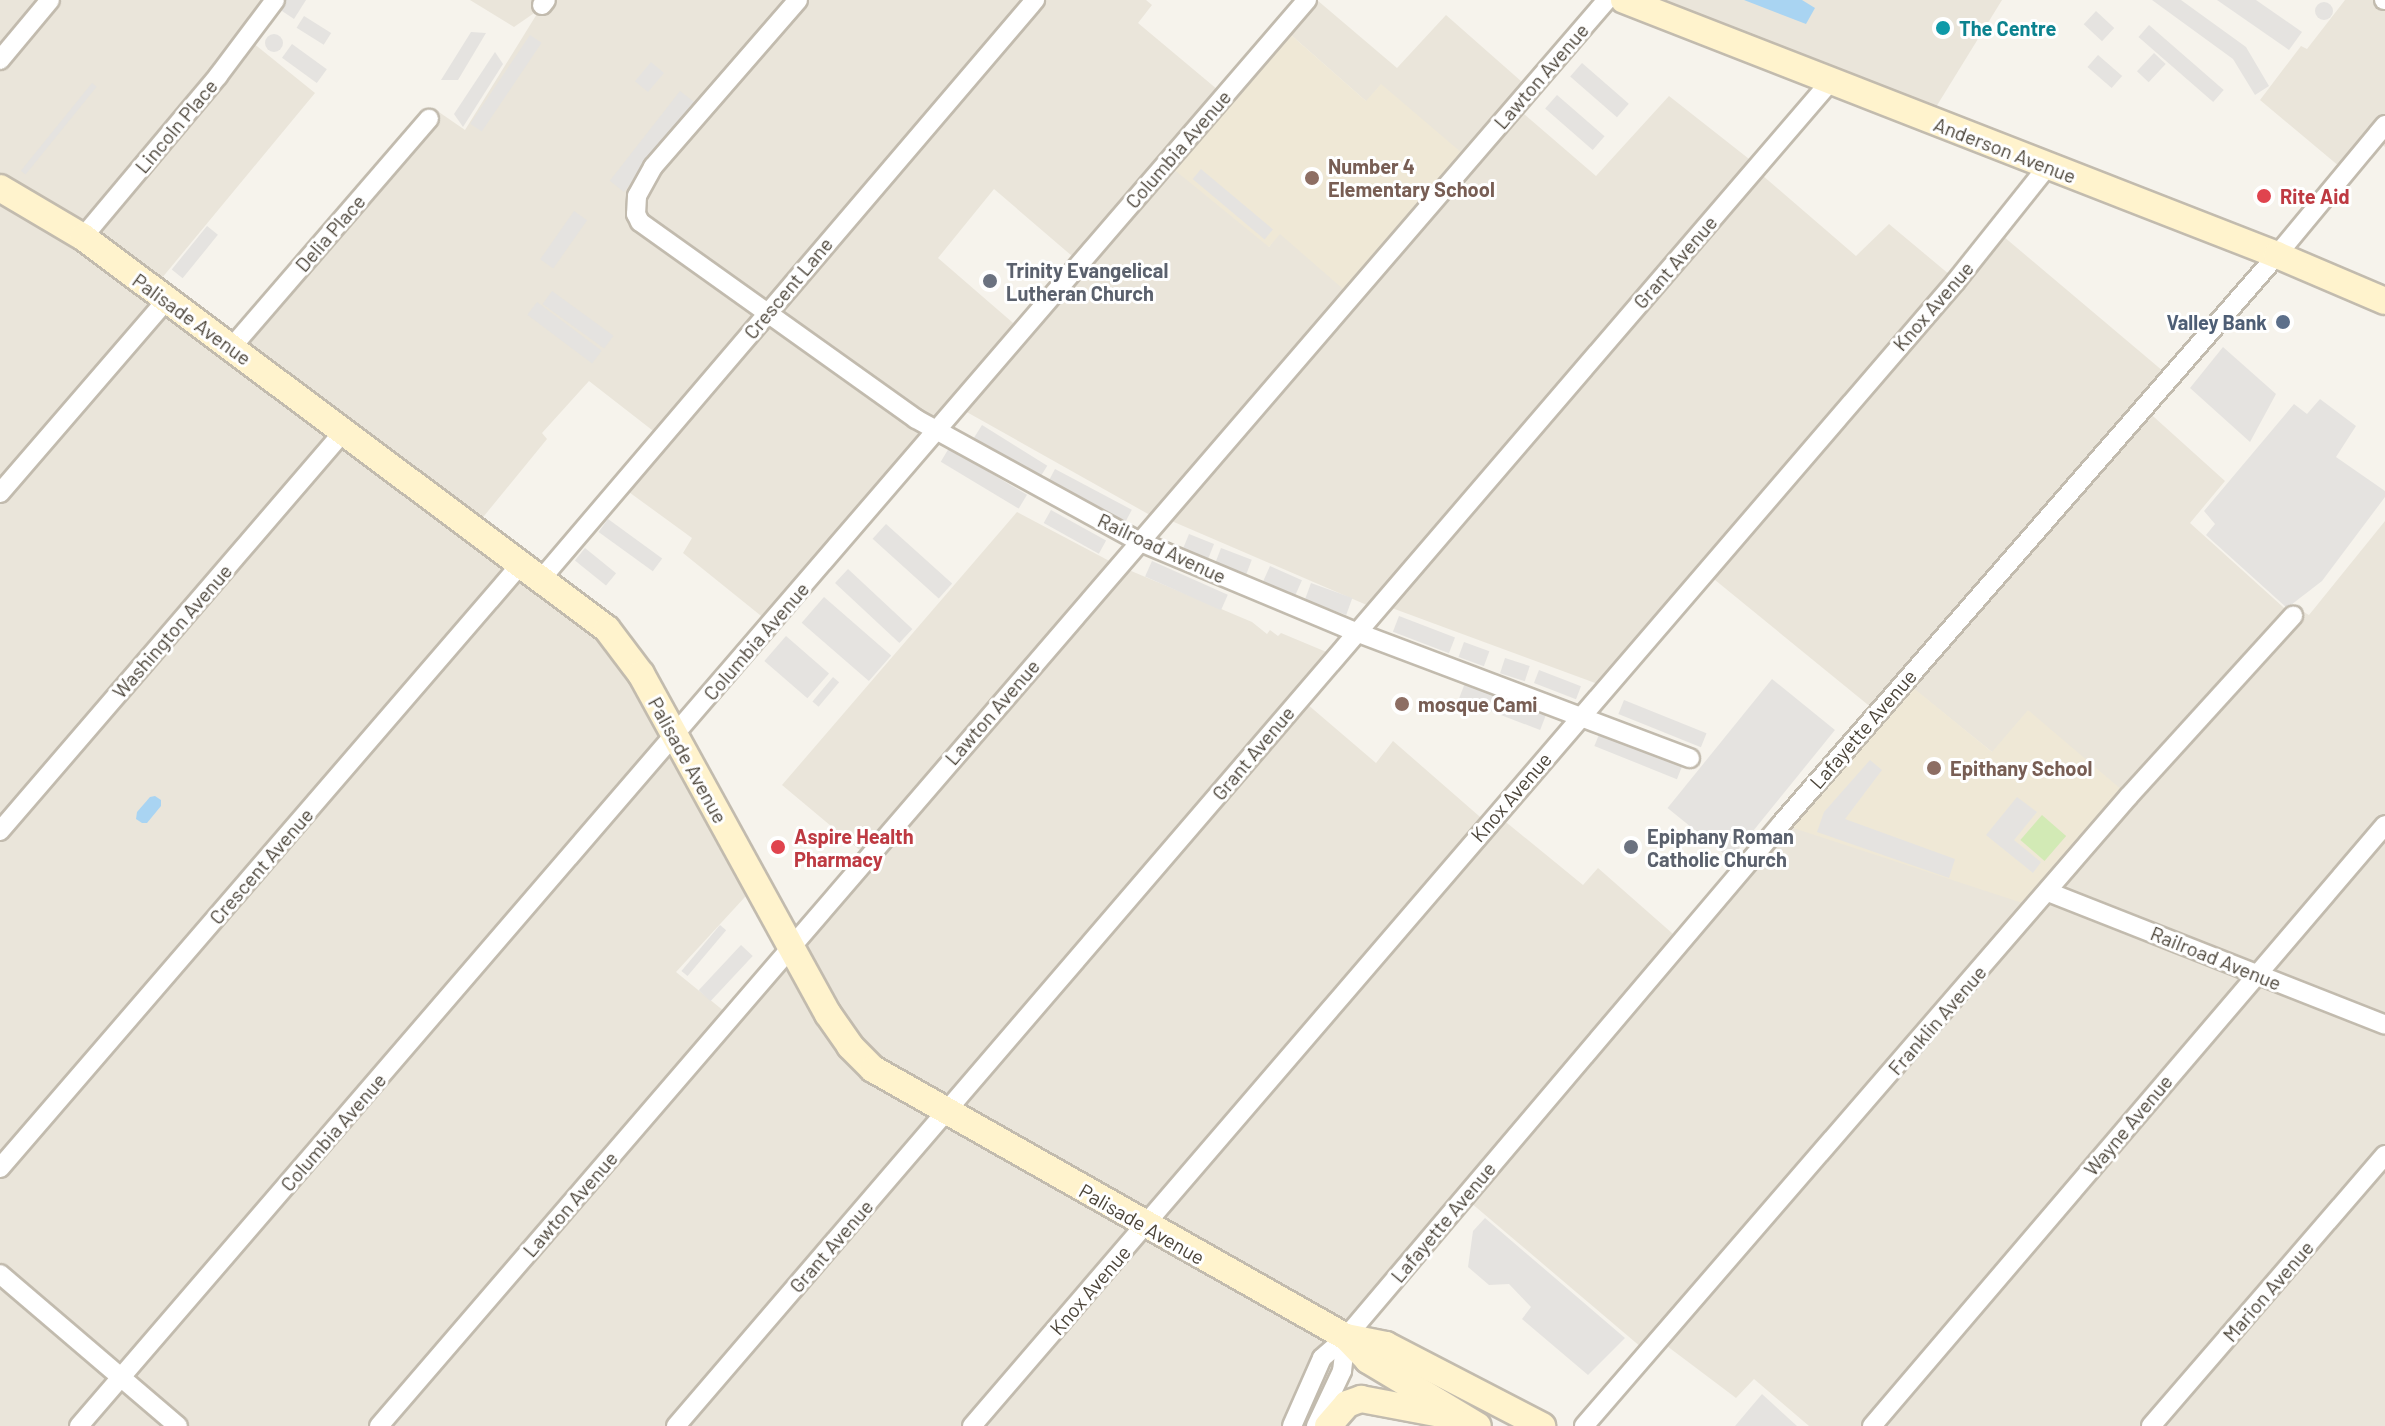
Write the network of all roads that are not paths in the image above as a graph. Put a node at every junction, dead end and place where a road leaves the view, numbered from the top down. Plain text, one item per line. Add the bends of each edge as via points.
1 (50, 0) edge
2 (798, 0) edge
3 (1035, 0) edge
4 (1307, 0) edge
5 (1607, 0) edge
6 (1624, 0) edge
7 (270, 6) edge
8 (0, 60) edge
9 (1830, 82) junction
10 (429, 119) dead end
11 (2385, 125) edge
12 (2047, 167) junction
13 (0, 188) edge
14 (83, 237) junction
15 (2277, 255) junction
16 (166, 301) junction
17 (2385, 301) edge
18 (767, 312) junction
19 (231, 348) junction
20 (936, 430) junction
21 (344, 431) junction
22 (0, 493) edge
23 (1138, 541) junction
24 (532, 571) junction
25 (2293, 616) dead end
26 (1356, 632) junction
27 (1579, 718) junction
28 (675, 735) junction
29 (1690, 758) dead end
30 (2385, 825) edge
31 (0, 831) edge
32 (2048, 892) junction
33 (789, 948) junction
34 (2256, 974) junction
35 (2385, 1025) edge
36 (947, 1111) junction
37 (2385, 1155) edge
38 (0, 1168) edge
39 (1145, 1227) junction
40 (0, 1274) edge
41 (1346, 1337) junction
42 (121, 1377) junction
43 (1474, 1423) edge
44 (79, 1426) edge
45 (178, 1426) edge
46 (379, 1426) edge
47 (676, 1426) edge
48 (972, 1426) edge
49 (1292, 1426) edge
50 (1316, 1426) edge
51 (1328, 1426) edge
52 (1514, 1426) edge
53 (1542, 1426) edge
54 (1584, 1426) edge
55 (1872, 1426) edge
56 (2151, 1426) edge

1 - 8 street
2 - 18 street, Railroad Avenue via 653,167 637,196 640,222
3 - 18 street, Crescent Lane
4 - 20 street, Columbia Avenue
5 - 23 street, Lawton Avenue
6 - 9 main road, Anderson Avenue
7 - 14 street, Lincoln Place
9 - 12 main road, Anderson Avenue
9 - 26 street, Grant Avenue
10 - 19 street, Delia Place
11 - 15 street, Lafayette Avenue
12 - 15 main road, Anderson Avenue
12 - 27 street, Knox Avenue via 1956,281
13 - 14 main road, Palisade Avenue
14 - 16 main road, Palisade Avenue
15 - 17 main road, Anderson Avenue
15 - 41 street, Lafayette Avenue via 1781,824
16 - 19 main road, Palisade Avenue
16 - 22 street
18 - 20 street, Railroad Avenue
18 - 24 street, Crescent Lane
19 - 21 main road, Palisade Avenue
20 - 23 street, Railroad Avenue
20 - 28 street, Columbia Avenue
21 - 24 main road, Palisade Avenue
21 - 31 street, Washington Avenue
23 - 26 street, Railroad Avenue
23 - 33 street, Lawton Avenue
24 - 28 main road, Palisade Avenue via 584,608 625,647
24 - 38 street, Crescent Avenue
25 - 32 street, Franklin Avenue
26 - 27 street, Railroad Avenue
26 - 36 street, Grant Avenue
27 - 29 street, Railroad Avenue
27 - 39 street, Knox Avenue
28 - 33 main road, Palisade Avenue
28 - 42 street, Columbia Avenue
30 - 34 street, Wayne Avenue
32 - 34 street, Railroad Avenue
32 - 54 street, Franklin Avenue
33 - 36 main road, Palisade Avenue via 850,1046 873,1069
33 - 46 street, Lawton Avenue
34 - 35 street, Railroad Avenue
34 - 55 street, Wayne Avenue
36 - 39 main road, Palisade Avenue
36 - 47 street, Grant Avenue
37 - 56 street, Marion Avenue
39 - 41 main road, Palisade Avenue
39 - 48 street, Knox Avenue
40 - 42 street
41 - 43 main road, Palisade Avenue via 1368,1360
41 - 49 street, Lafayette Avenue via 1322,1358
41 - 50 street via 1342,1371
41 - 53 main road, Palisade Avenue via 1386,1345
42 - 44 street, Columbia Avenue
42 - 45 street
43 - 51 main road via 1361,1399 1347,1404
43 - 52 main road

